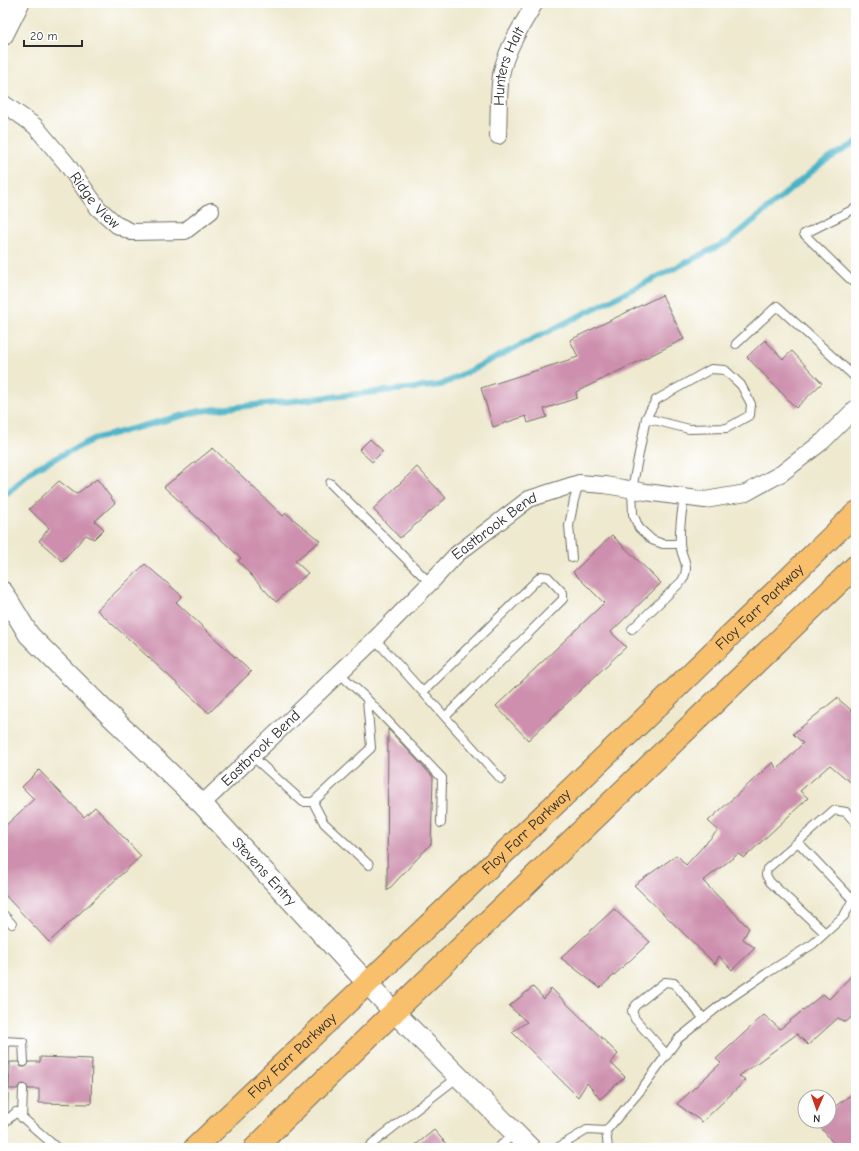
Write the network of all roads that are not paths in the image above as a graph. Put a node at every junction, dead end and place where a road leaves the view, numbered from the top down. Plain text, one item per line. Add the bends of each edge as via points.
1 (19, 3) edge
2 (535, 3) edge
3 (3, 35) edge
4 (3, 103) edge
5 (498, 136) dead end
6 (856, 208) edge
7 (210, 211) dead end
8 (856, 285) edge
9 (736, 344) dead end
10 (856, 378) edge
11 (856, 408) edge
12 (646, 418) junction
13 (330, 483) dead end
14 (579, 483) junction
15 (632, 489) junction
16 (684, 497) junction
17 (856, 513) edge
18 (680, 543) junction
19 (572, 558) dead end
20 (856, 566) edge
21 (430, 584) junction
22 (3, 592) edge
23 (632, 629) dead end
24 (375, 639) junction
25 (340, 674) junction
26 (423, 692) junction
27 (367, 699) junction
28 (445, 717) junction
29 (252, 756) junction
30 (501, 779) dead end
31 (313, 802) junction
32 (202, 804) junction
33 (441, 823) dead end
34 (856, 823) edge
35 (798, 842) junction
36 (369, 865) dead end
37 (854, 897) edge
38 (3, 914) edge
39 (12, 924) dead end
40 (825, 933) junction
41 (367, 982) junction
42 (394, 1012) junction
43 (704, 1019) junction
44 (4, 1041) edge
45 (667, 1055) junction
46 (24, 1062) dead end
47 (459, 1076) junction
48 (23, 1089) dead end
49 (22, 1118) junction
50 (3, 1124) edge
51 (606, 1131) junction
52 (515, 1133) junction
53 (57, 1148) edge
54 (195, 1148) edge
55 (255, 1148) edge
56 (368, 1148) edge
57 (498, 1148) edge
58 (530, 1148) edge
59 (557, 1148) edge
60 (608, 1148) edge

1 - 3 street
2 - 5 street, Hunters Halt via 508,53 501,74
4 - 7 street, Ridge View via 35,126 66,163 98,208 117,225 132,232 185,231
6 - 8 lane via 804,234
9 - 10 lane via 777,306
11 - 16 street, Eastbrook Bend via 823,441 782,473 746,493 705,500
12 - 12 lane via 656,400 711,369 725,370 741,385 751,404 750,415 727,428 689,429
12 - 15 lane
13 - 21 lane
14 - 15 street, Eastbrook Bend
14 - 19 lane via 569,526
14 - 21 street, Eastbrook Bend via 530,499 457,554
15 - 16 street, Eastbrook Bend
15 - 18 lane via 632,510 639,528 652,540 663,544
16 - 18 lane
17 - 41 main road, Floy Farr Parkway
18 - 23 lane via 681,553 687,564 686,576
20 - 42 main road
21 - 24 street, Eastbrook Bend
22 - 32 street, Stevens Entry via 28,635
24 - 25 street, Eastbrook Bend
24 - 26 lane
25 - 27 lane
25 - 29 street, Eastbrook Bend
26 - 28 lane
26 - 28 lane via 541,576 548,577 563,593 563,599
27 - 31 lane via 370,748
27 - 33 lane via 442,778
28 - 30 lane
29 - 31 lane via 304,802
29 - 32 street, Eastbrook Bend
31 - 36 lane via 324,823
32 - 41 street, Stevens Entry
34 - 35 lane via 846,812 834,810
35 - 37 lane
35 - 40 lane via 767,869 766,875 770,882
37 - 40 lane via 844,916
38 - 39 lane
40 - 43 lane via 813,944 723,1003
41 - 42 street, Stevens Entry
41 - 54 main road, Floy Farr Parkway
42 - 47 street, Stevens Entry
42 - 55 main road
43 - 45 lane via 678,1039
43 - 45 lane via 674,983 665,982 636,1005 632,1011 635,1019
44 - 46 lane via 24,1042
44 - 50 lane
45 - 51 lane
47 - 52 street, Stevens Entry
47 - 56 lane
48 - 49 lane
49 - 50 lane via 16,1112
49 - 53 lane
51 - 59 lane via 587,1130
51 - 60 lane
52 - 57 lane
52 - 58 street, Stevens Entry

